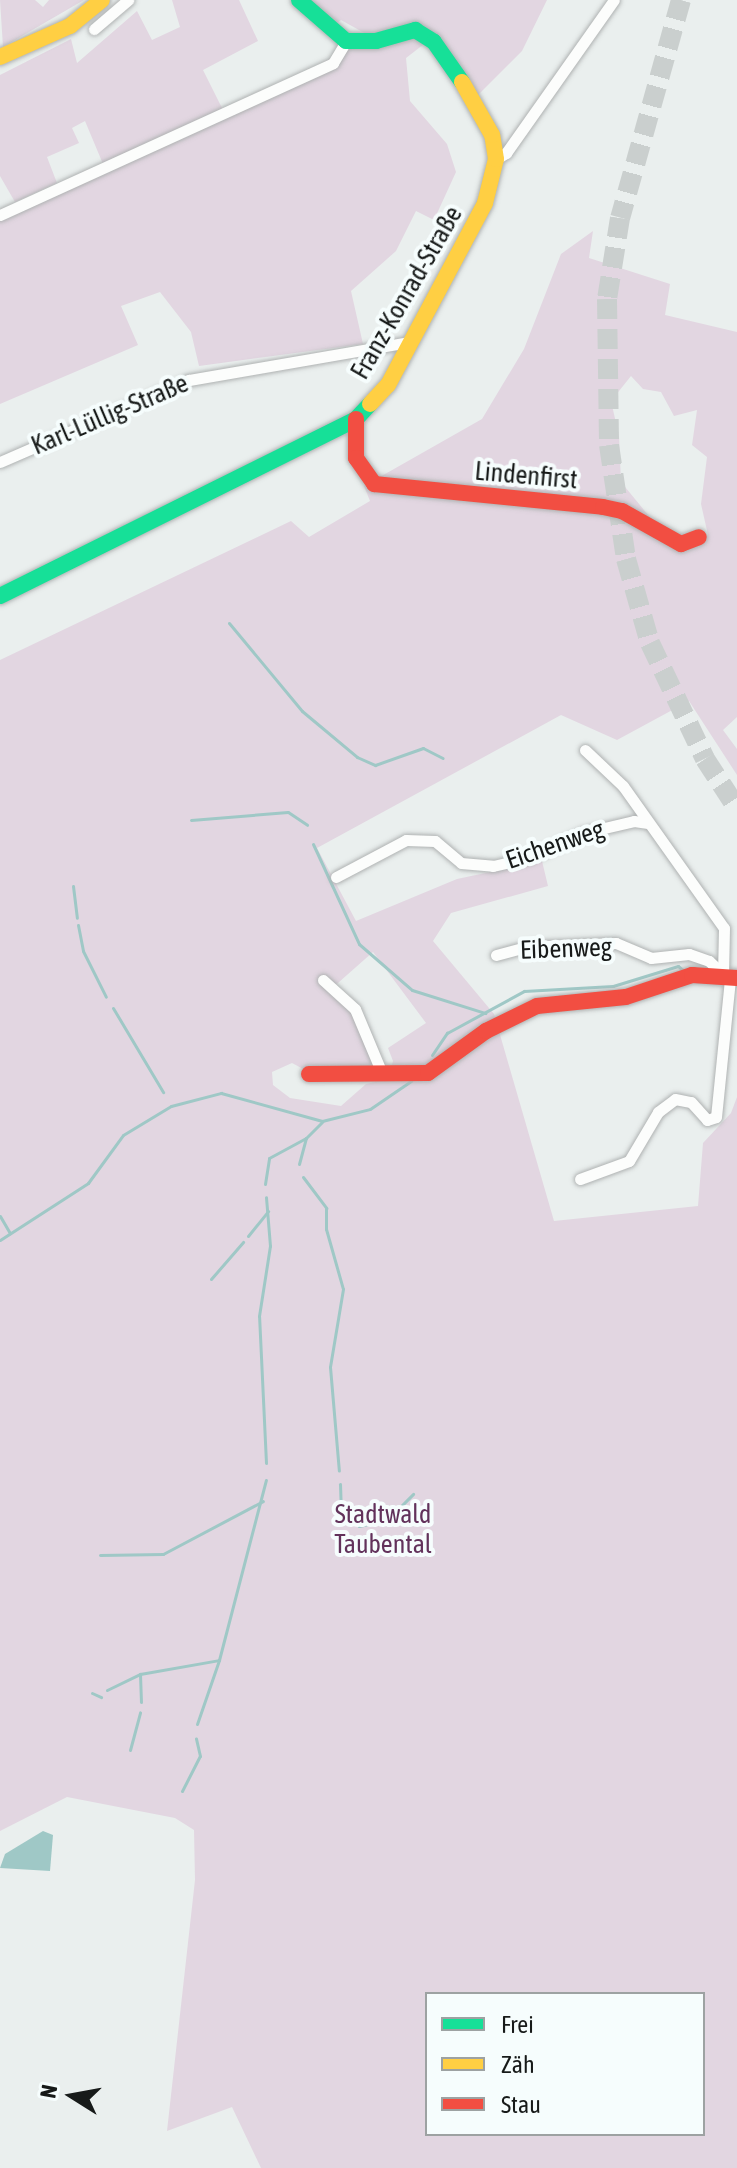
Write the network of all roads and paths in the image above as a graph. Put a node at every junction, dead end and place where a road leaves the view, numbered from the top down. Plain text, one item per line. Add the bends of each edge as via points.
1 (128, 0) edge
2 (299, 0) edge
3 (614, 0) edge
4 (102, 1) edge
5 (94, 29) dead end
6 (346, 41) junction
7 (0, 57) edge
8 (496, 159) junction
9 (0, 215) edge
10 (410, 342) junction
11 (356, 419) junction
12 (0, 462) edge
13 (699, 537) dead end
14 (0, 596) edge
15 (585, 750) dead end
16 (648, 823) junction
17 (336, 877) dead end
18 (496, 955) dead end
19 (730, 977) edge
20 (323, 980) dead end
21 (381, 1071) junction
22 (309, 1074) dead end
23 (580, 1179) dead end

1 - 5 street
2 - 6 street
3 - 8 street via 506,153
4 - 7 street via 70,26
6 - 8 street via 376,41 402,31 425,34 478,104
6 - 9 street via 333,63
8 - 10 street, Franz-Konrad-Straße via 485,203
10 - 11 street, Franz-Konrad-Straße via 388,385
10 - 12 street, Karl-Lüllig-Straße via 189,380
11 - 13 street, Lindenfirst via 353,441 362,473 374,484 613,509 681,544
11 - 14 street, Franz-Konrad-Straße
15 - 16 street, Eichenweg via 604,763
16 - 17 street, Eichenweg via 634,821 583,833 529,858 493,866 461,863 435,841 406,840
16 - 19 street, Eichenweg via 724,928
18 - 19 street, Eibenweg via 525,947 616,943 651,958 689,954
19 - 21 street via 692,975 626,997 525,1010 428,1073
19 - 23 street, Eichenweg via 716,1117 707,1120 691,1102 675,1099 658,1112 629,1161
20 - 21 street via 355,1009
21 - 22 street

